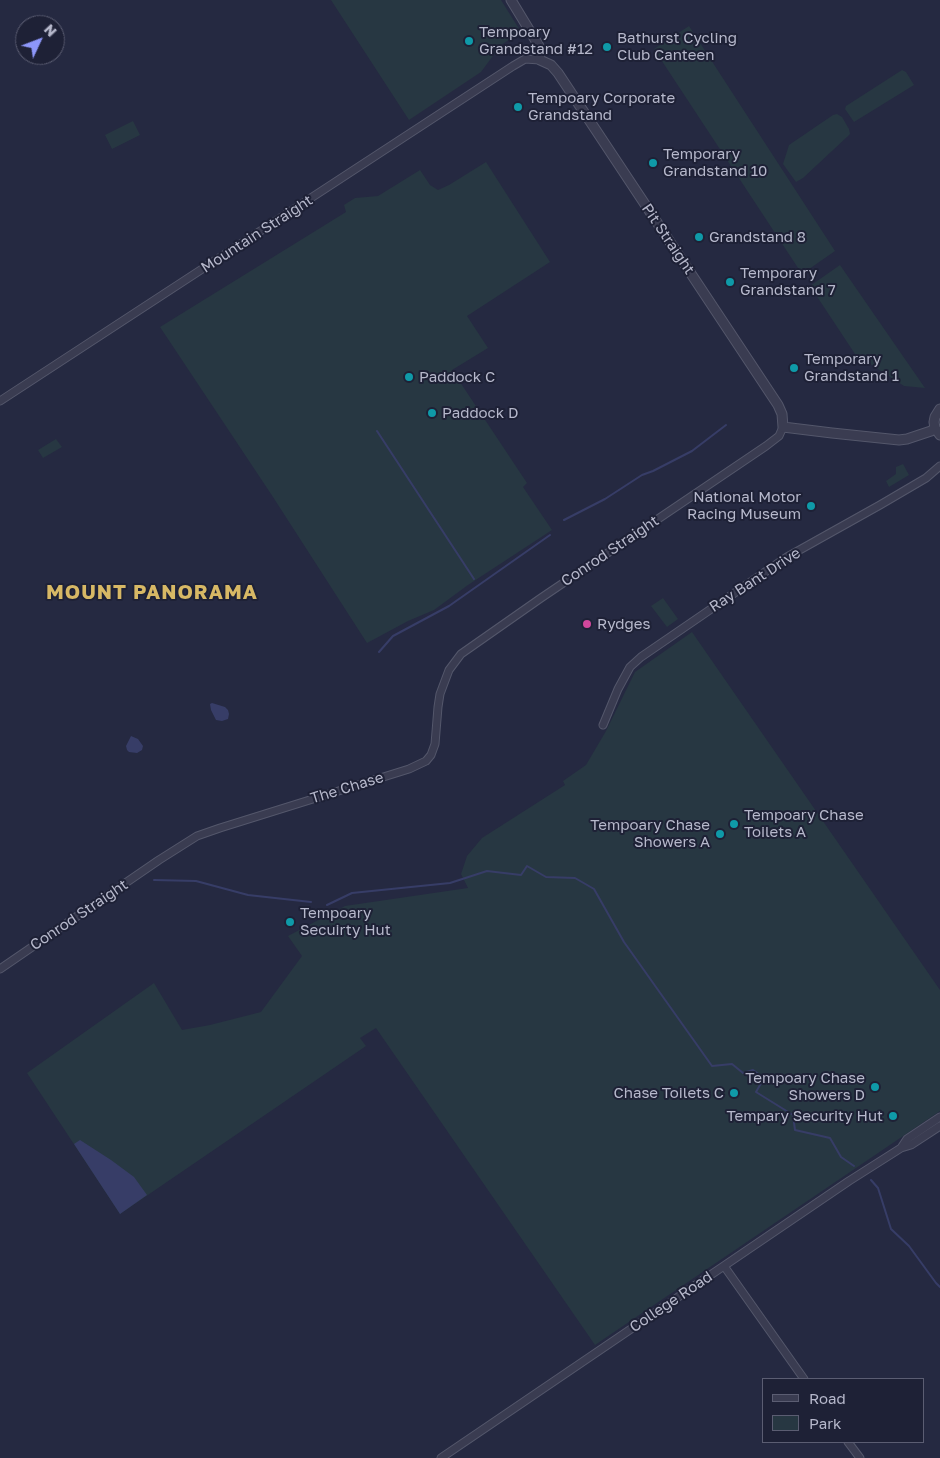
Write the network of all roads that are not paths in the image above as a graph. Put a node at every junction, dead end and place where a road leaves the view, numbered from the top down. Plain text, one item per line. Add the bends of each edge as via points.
1 (511, 0) edge
2 (540, 60) junction
3 (0, 401) edge
4 (940, 409) edge
5 (783, 427) junction
6 (938, 432) edge
7 (940, 467) edge
8 (464, 652) joint
9 (603, 725) dead end
10 (159, 860) joint
11 (0, 969) edge
12 (940, 1117) edge
13 (940, 1126) edge
14 (901, 1148) junction
15 (724, 1266) junction
16 (803, 1378) edge
17 (849, 1443) edge
18 (442, 1458) edge
19 (860, 1458) edge

1 - 2 street via 539,46
2 - 3 street, Mountain Straight via 525,59 513,66
2 - 5 street, Pit Straight via 551,64 558,73 778,405
4 - 6 street via 935,417
5 - 6 street via 899,440
5 - 8 street, Conrod Straight via 776,438 757,452
7 - 9 street, Ray Bant Drive via 787,557 641,657 630,667
8 - 10 street, The Chase via 443,685 438,702 435,744 426,761 206,832
10 - 11 street, Conrod Straight
12 - 14 street, College Road via 907,1139
13 - 14 street, College Road
14 - 15 street, College Road
15 - 16 street
15 - 18 street, College Road
17 - 19 street

